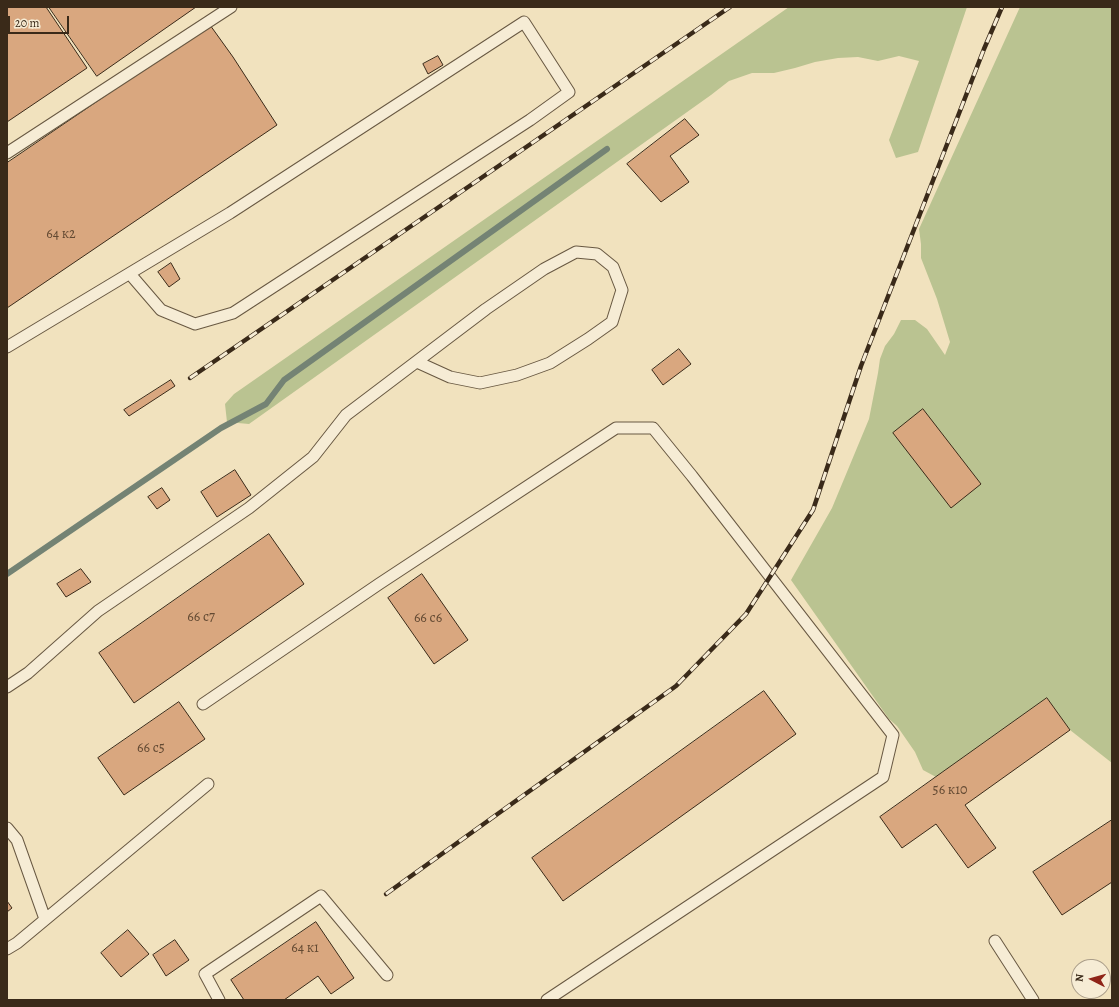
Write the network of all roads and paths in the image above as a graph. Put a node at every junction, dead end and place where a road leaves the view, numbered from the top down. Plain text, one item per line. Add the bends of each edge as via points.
1 (231, 7) edge
2 (7, 153) edge
3 (130, 274) junction
4 (7, 347) edge
5 (417, 362) junction
6 (7, 687) edge
7 (203, 704) dead end
8 (208, 784) dead end
9 (7, 828) edge
10 (45, 920) junction
11 (995, 941) dead end
12 (7, 949) edge
13 (387, 975) dead end
14 (219, 1000) edge
15 (547, 1000) edge
16 (1033, 1000) edge

1 - 2 lane
3 - 3 lane via 230,213 524,22 569,92 234,313 194,324 160,310
3 - 4 lane
5 - 5 lane via 544,269 576,252 596,254 613,267 622,290 612,322 550,362 517,375 480,383 450,377
5 - 6 lane via 346,415 313,457 249,508 98,611 28,673
7 - 15 lane via 616,428 653,428 893,735 883,777
8 - 10 lane
9 - 10 lane via 17,840
10 - 12 lane
11 - 16 lane
13 - 14 lane via 321,896 205,974

